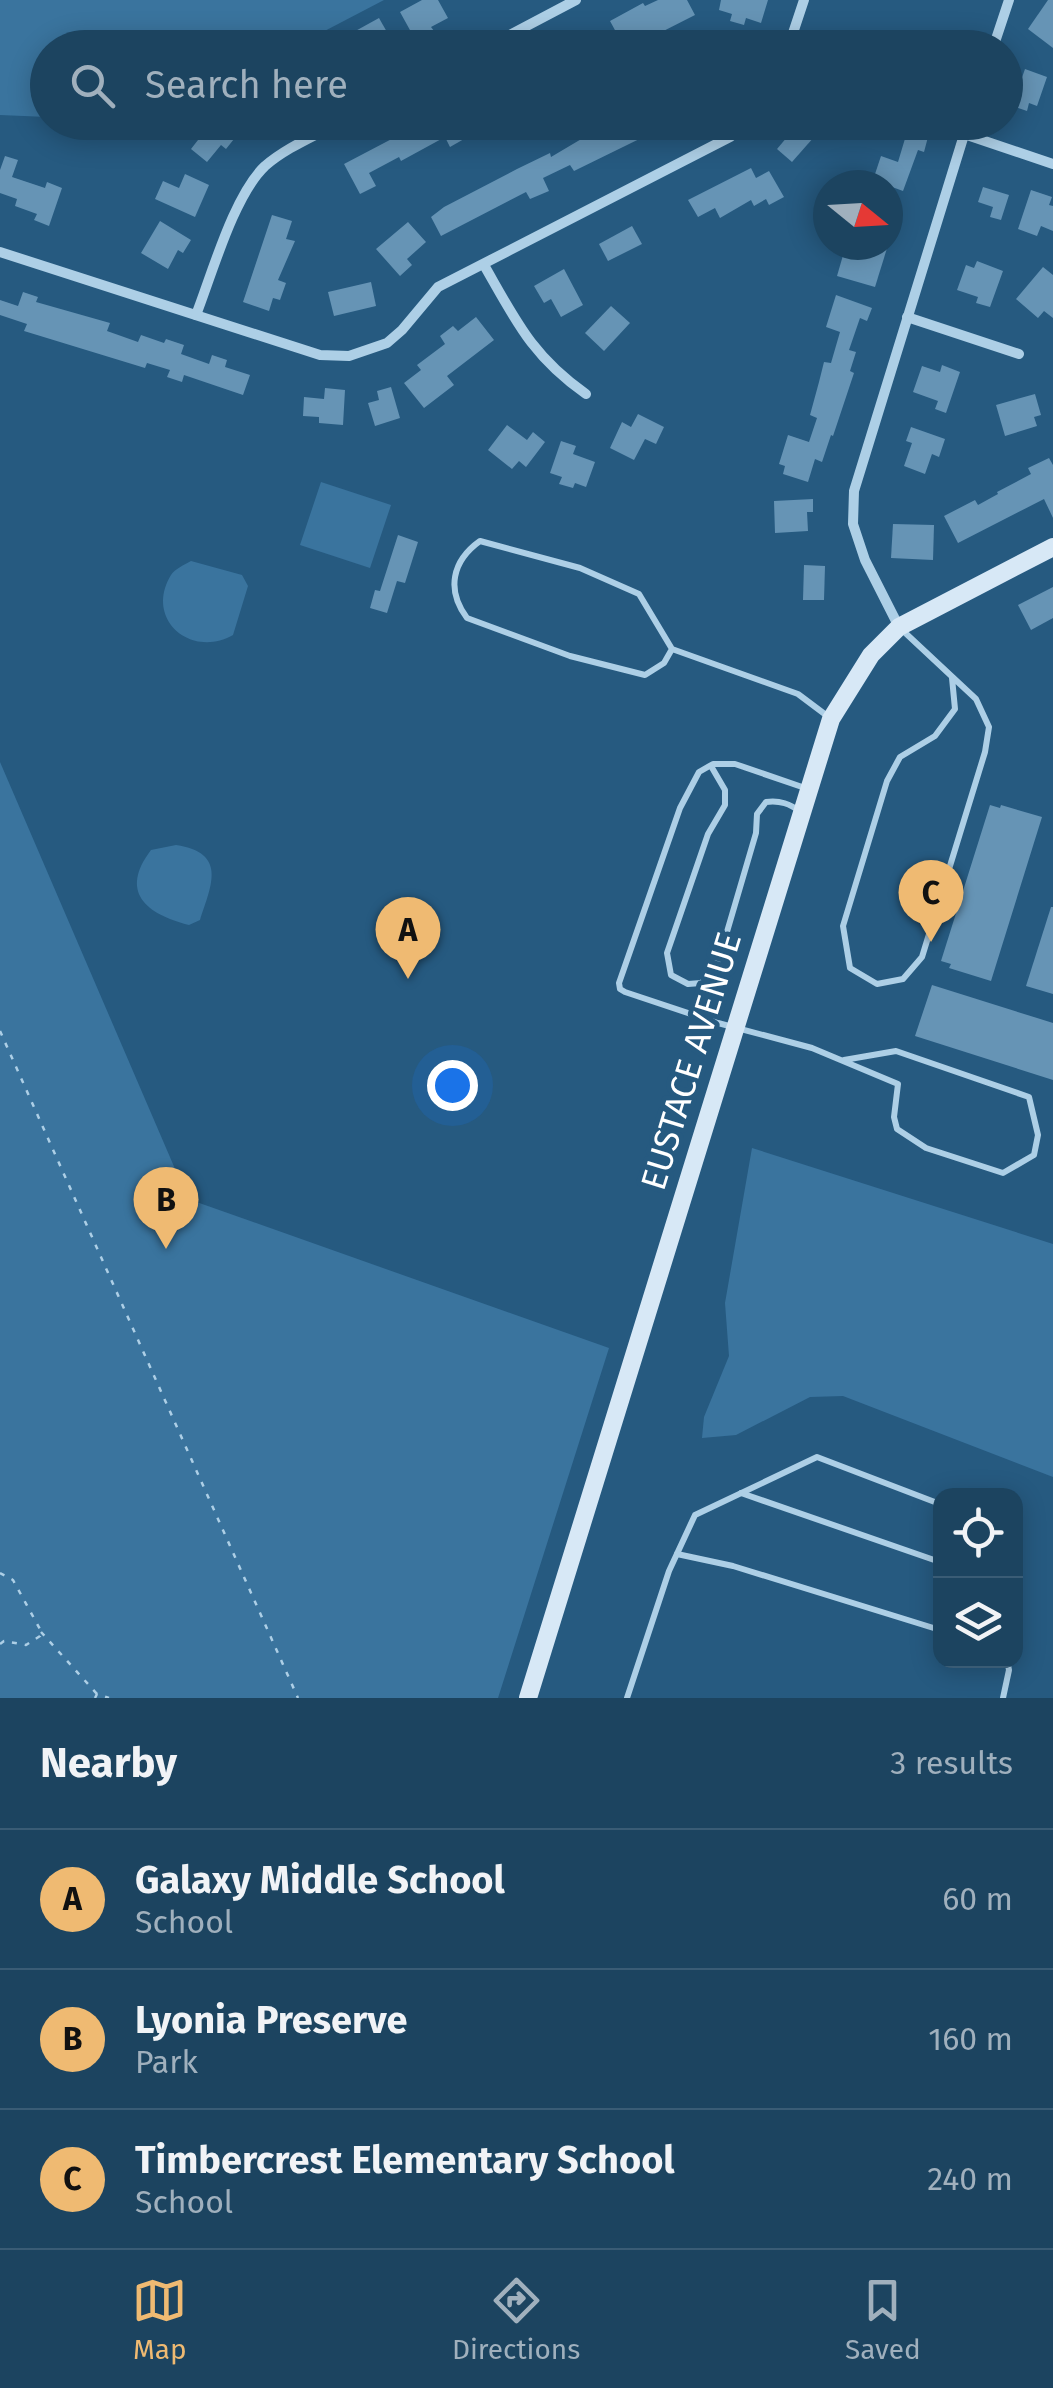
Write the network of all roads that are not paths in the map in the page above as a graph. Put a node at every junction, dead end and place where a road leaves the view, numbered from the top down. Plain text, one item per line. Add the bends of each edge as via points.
1 (576, 0) edge
2 (804, 0) edge
3 (1009, 0) edge
4 (519, 30) edge
5 (794, 30) edge
6 (1000, 30) edge
7 (307, 140) edge
8 (724, 140) edge
9 (962, 140) edge
10 (995, 140) edge
11 (1053, 164) edge
12 (0, 252) edge
13 (484, 265) junction
14 (196, 315) junction
15 (907, 317) junction
16 (1019, 354) dead end
17 (586, 394) dead end
18 (1053, 547) edge
19 (899, 626) junction
20 (672, 649) junction
21 (952, 678) junction
22 (831, 719) junction
23 (711, 766) junction
24 (810, 789) junction
25 (802, 813) junction
26 (736, 1026) junction
27 (844, 1060) junction
28 (741, 1493) junction
29 (933, 1501) edge
30 (678, 1554) junction
31 (933, 1560) edge
32 (933, 1628) edge
33 (1009, 1668) edge
34 (528, 1698) edge
35 (627, 1698) edge
36 (1003, 1698) edge

1 - 4 street
2 - 5 street
3 - 6 street
7 - 14 street via 255,176
8 - 13 street
9 - 15 street
10 - 11 street
12 - 14 street
13 - 14 street via 438,287 387,342 348,356 320,355
13 - 17 street via 525,336 549,366
15 - 16 street
15 - 19 street via 854,492 853,524
18 - 19 street, EUSTACE AVENUE
19 - 21 lane
19 - 22 street, EUSTACE AVENUE via 871,655
20 - 20 lane via 639,594 580,568 480,541 453,573 456,604 466,618 570,656 645,676
20 - 22 lane via 798,694
21 - 21 lane via 955,709 935,736 900,758 888,781 844,926 850,968 877,984 903,979 922,957 985,752 989,726 976,698
22 - 24 street, EUSTACE AVENUE
23 - 24 lane via 735,764
23 - 25 lane via 725,805 708,834 668,953 678,980 701,983 714,970 756,814 775,801
23 - 26 lane via 699,772 680,808 619,983 625,992
24 - 25 street, EUSTACE AVENUE
25 - 26 street, EUSTACE AVENUE
26 - 27 lane
26 - 34 street, EUSTACE AVENUE
27 - 27 lane via 898,1084 897,1130 926,1148 1003,1173 1034,1155 1038,1135 1029,1097 896,1050
28 - 29 lane via 817,1457
28 - 30 lane via 695,1515
28 - 31 lane
30 - 32 lane
30 - 35 lane
33 - 36 lane

